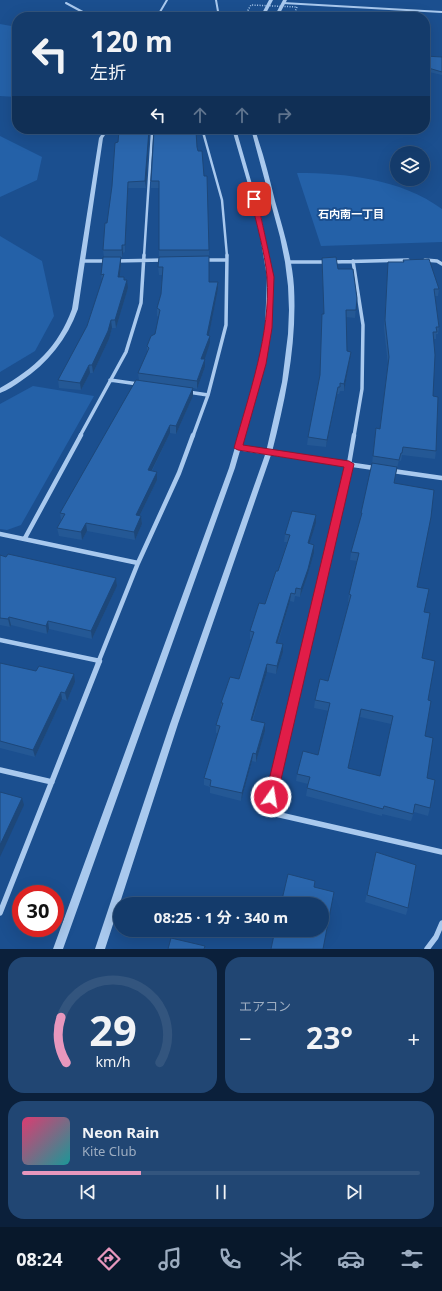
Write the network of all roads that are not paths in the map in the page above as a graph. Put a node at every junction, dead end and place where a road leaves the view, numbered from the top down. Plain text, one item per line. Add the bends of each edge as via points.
1 (167, 0) edge
2 (216, 0) edge
3 (271, 0) edge
4 (284, 2) edge
5 (66, 3) dead end
6 (83, 12) edge
7 (160, 12) edge
8 (219, 12) edge
9 (265, 12) edge
10 (279, 12) edge
11 (442, 12) edge
12 (104, 134) edge
13 (152, 134) edge
14 (204, 134) edge
15 (235, 134) edge
16 (255, 134) edge
17 (166, 260) edge
18 (197, 260) edge
19 (227, 260) junction
20 (412, 260) edge
21 (420, 260) edge
22 (82, 261) junction
23 (143, 261) junction
24 (353, 261) junction
25 (288, 262) junction
26 (442, 264) edge
27 (110, 380) junction
28 (140, 384) edge
29 (0, 391) edge
30 (185, 391) edge
31 (208, 395) junction
32 (238, 448) junction
33 (269, 452) junction
34 (349, 464) junction
35 (380, 469) edge
36 (388, 470) edge
37 (442, 478) edge
38 (0, 534) edge
39 (25, 538) junction
40 (138, 563) junction
41 (0, 640) edge
42 (100, 661) junction
43 (0, 770) edge
44 (52, 782) junction
45 (442, 852) edge
46 (0, 913) edge
47 (442, 923) edge
48 (58, 949) edge
49 (100, 949) edge
50 (427, 949) edge

1 - 7 street
2 - 8 street
3 - 9 street
4 - 10 street
4 - 11 street
5 - 6 street
12 - 22 street
13 - 23 street
14 - 19 street via 222,200
15 - 32 street via 258,212 270,277 268,328 262,364
16 - 25 street
17 - 23 street
18 - 19 street
19 - 31 street via 226,325
20 - 24 street
21 - 26 street via 437,261
22 - 23 street
22 - 29 street via 75,309 64,336 41,363
23 - 27 street via 140,303 126,352
24 - 25 street
24 - 34 street via 363,325 362,389
25 - 33 street via 291,295 288,367
27 - 28 street
27 - 39 street
30 - 31 street
31 - 40 street via 179,473
32 - 33 street
32 - 48 street
33 - 34 street
33 - 49 street via 174,724
34 - 35 street
34 - 45 street via 267,812
36 - 37 street
38 - 39 street
39 - 40 street
40 - 42 street
41 - 42 street
42 - 44 street
43 - 44 street
44 - 46 street
47 - 50 street

